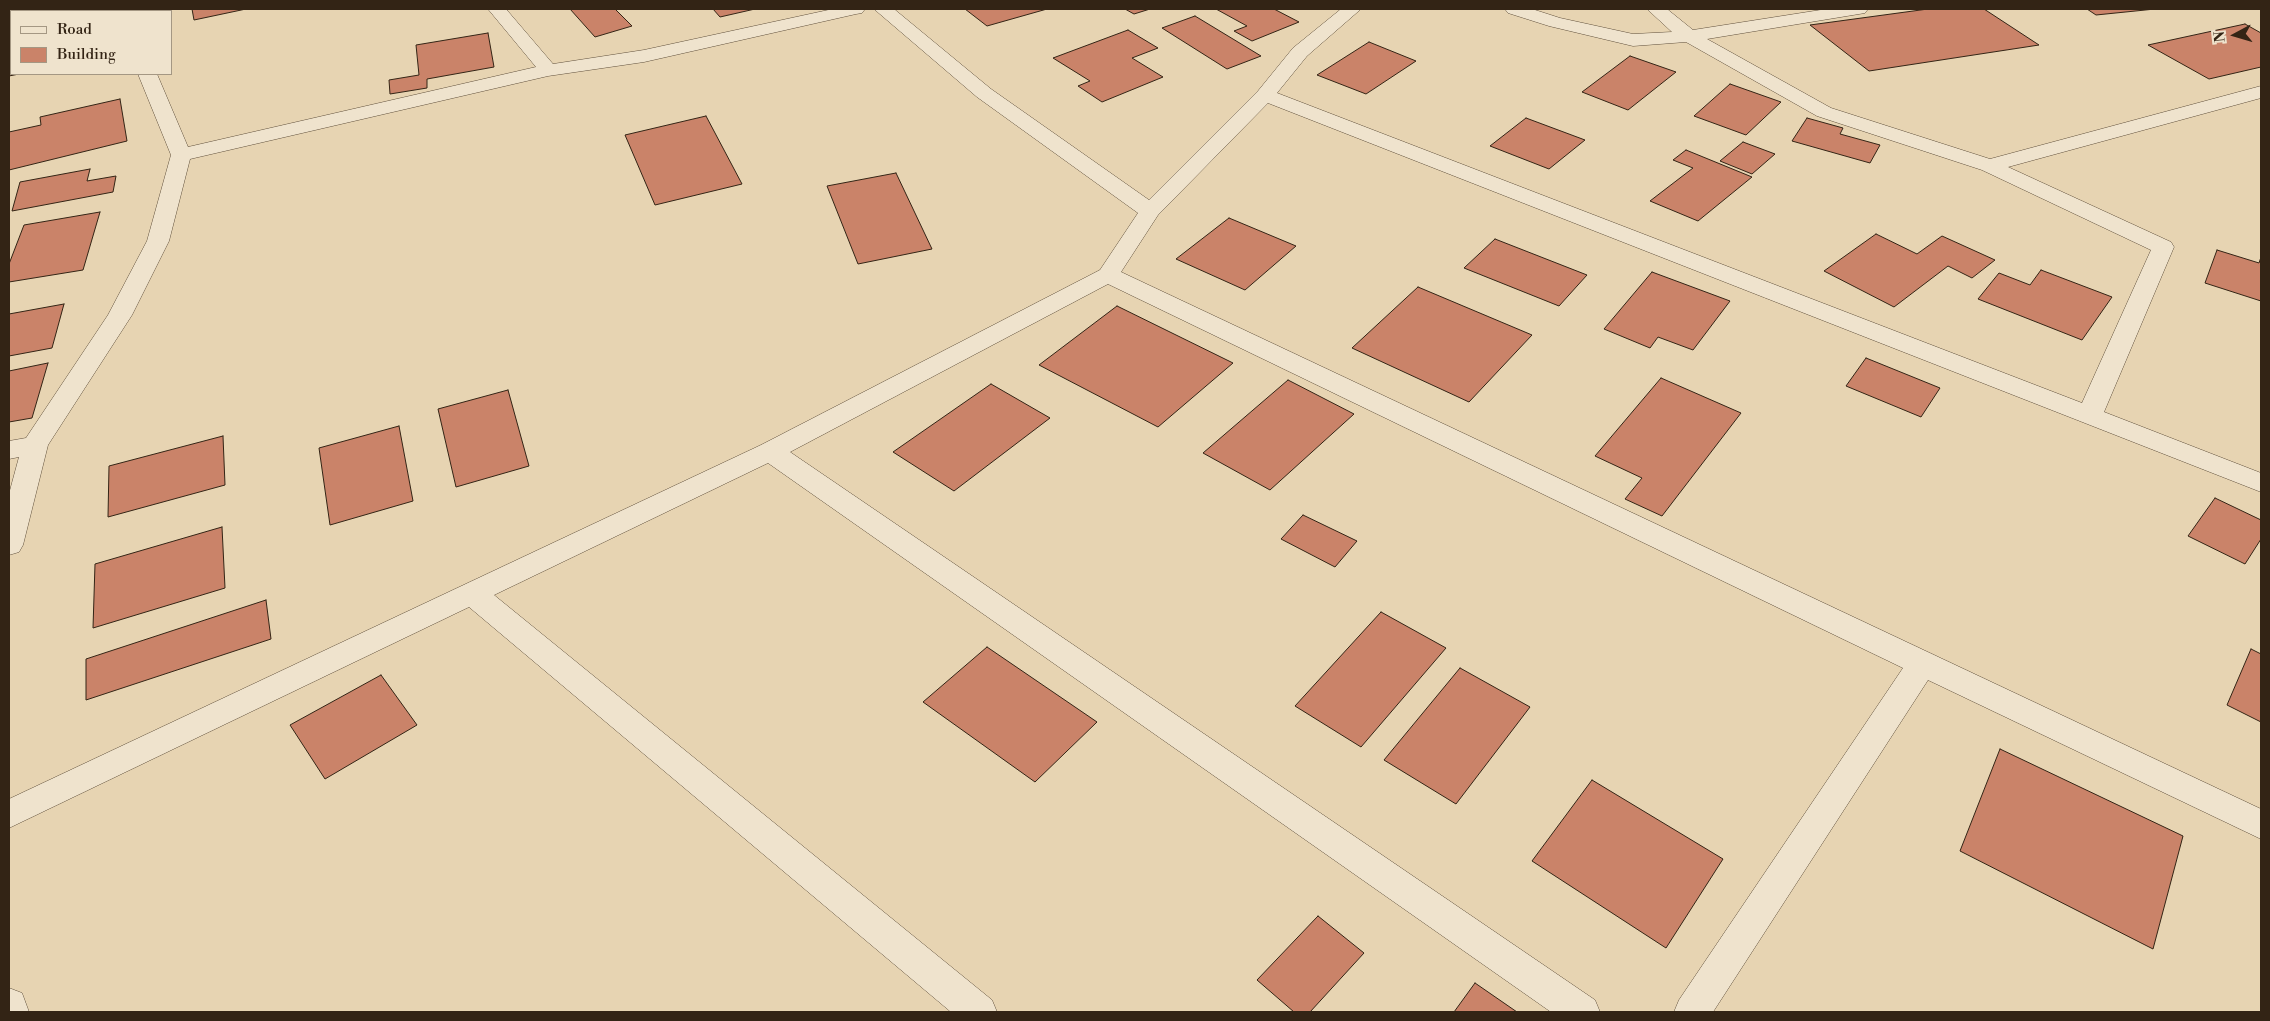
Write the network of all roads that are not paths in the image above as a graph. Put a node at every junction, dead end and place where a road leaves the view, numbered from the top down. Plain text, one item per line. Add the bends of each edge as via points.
1 (497, 9) edge
2 (856, 9) edge
3 (883, 9) edge
4 (1352, 9) edge
5 (1514, 9) edge
6 (1656, 9) edge
7 (1859, 9) edge
8 (1689, 36) junction
9 (548, 70) junction
10 (147, 75) edge
11 (2261, 92) edge
12 (1266, 95) junction
13 (182, 155) junction
14 (1989, 166) junction
15 (1150, 211) junction
16 (1108, 276) junction
17 (2089, 416) junction
18 (35, 445) junction
19 (9, 450) edge
20 (770, 450) junction
21 (2261, 483) edge
22 (9, 545) edge
23 (472, 593) junction
24 (1923, 662) junction
25 (9, 814) edge
26 (2261, 825) edge
27 (9, 1005) edge
28 (11, 1012) edge
29 (980, 1012) edge
30 (1582, 1012) edge
31 (1692, 1012) edge

1 - 9 street
2 - 9 street via 644,56
3 - 15 street via 984,93
4 - 12 street via 1300,52
5 - 8 street via 1633,40
6 - 8 street
7 - 8 street
8 - 14 street via 1824,112
9 - 13 street
10 - 13 street
11 - 14 street
12 - 15 street
12 - 17 street
13 - 18 street via 158,241 120,315
14 - 17 street via 2162,247
15 - 16 street
16 - 20 street
16 - 24 street
17 - 21 street
18 - 19 street
18 - 22 street
20 - 23 street
20 - 30 street
23 - 25 street
23 - 29 street
24 - 26 street
24 - 31 street
27 - 28 street

